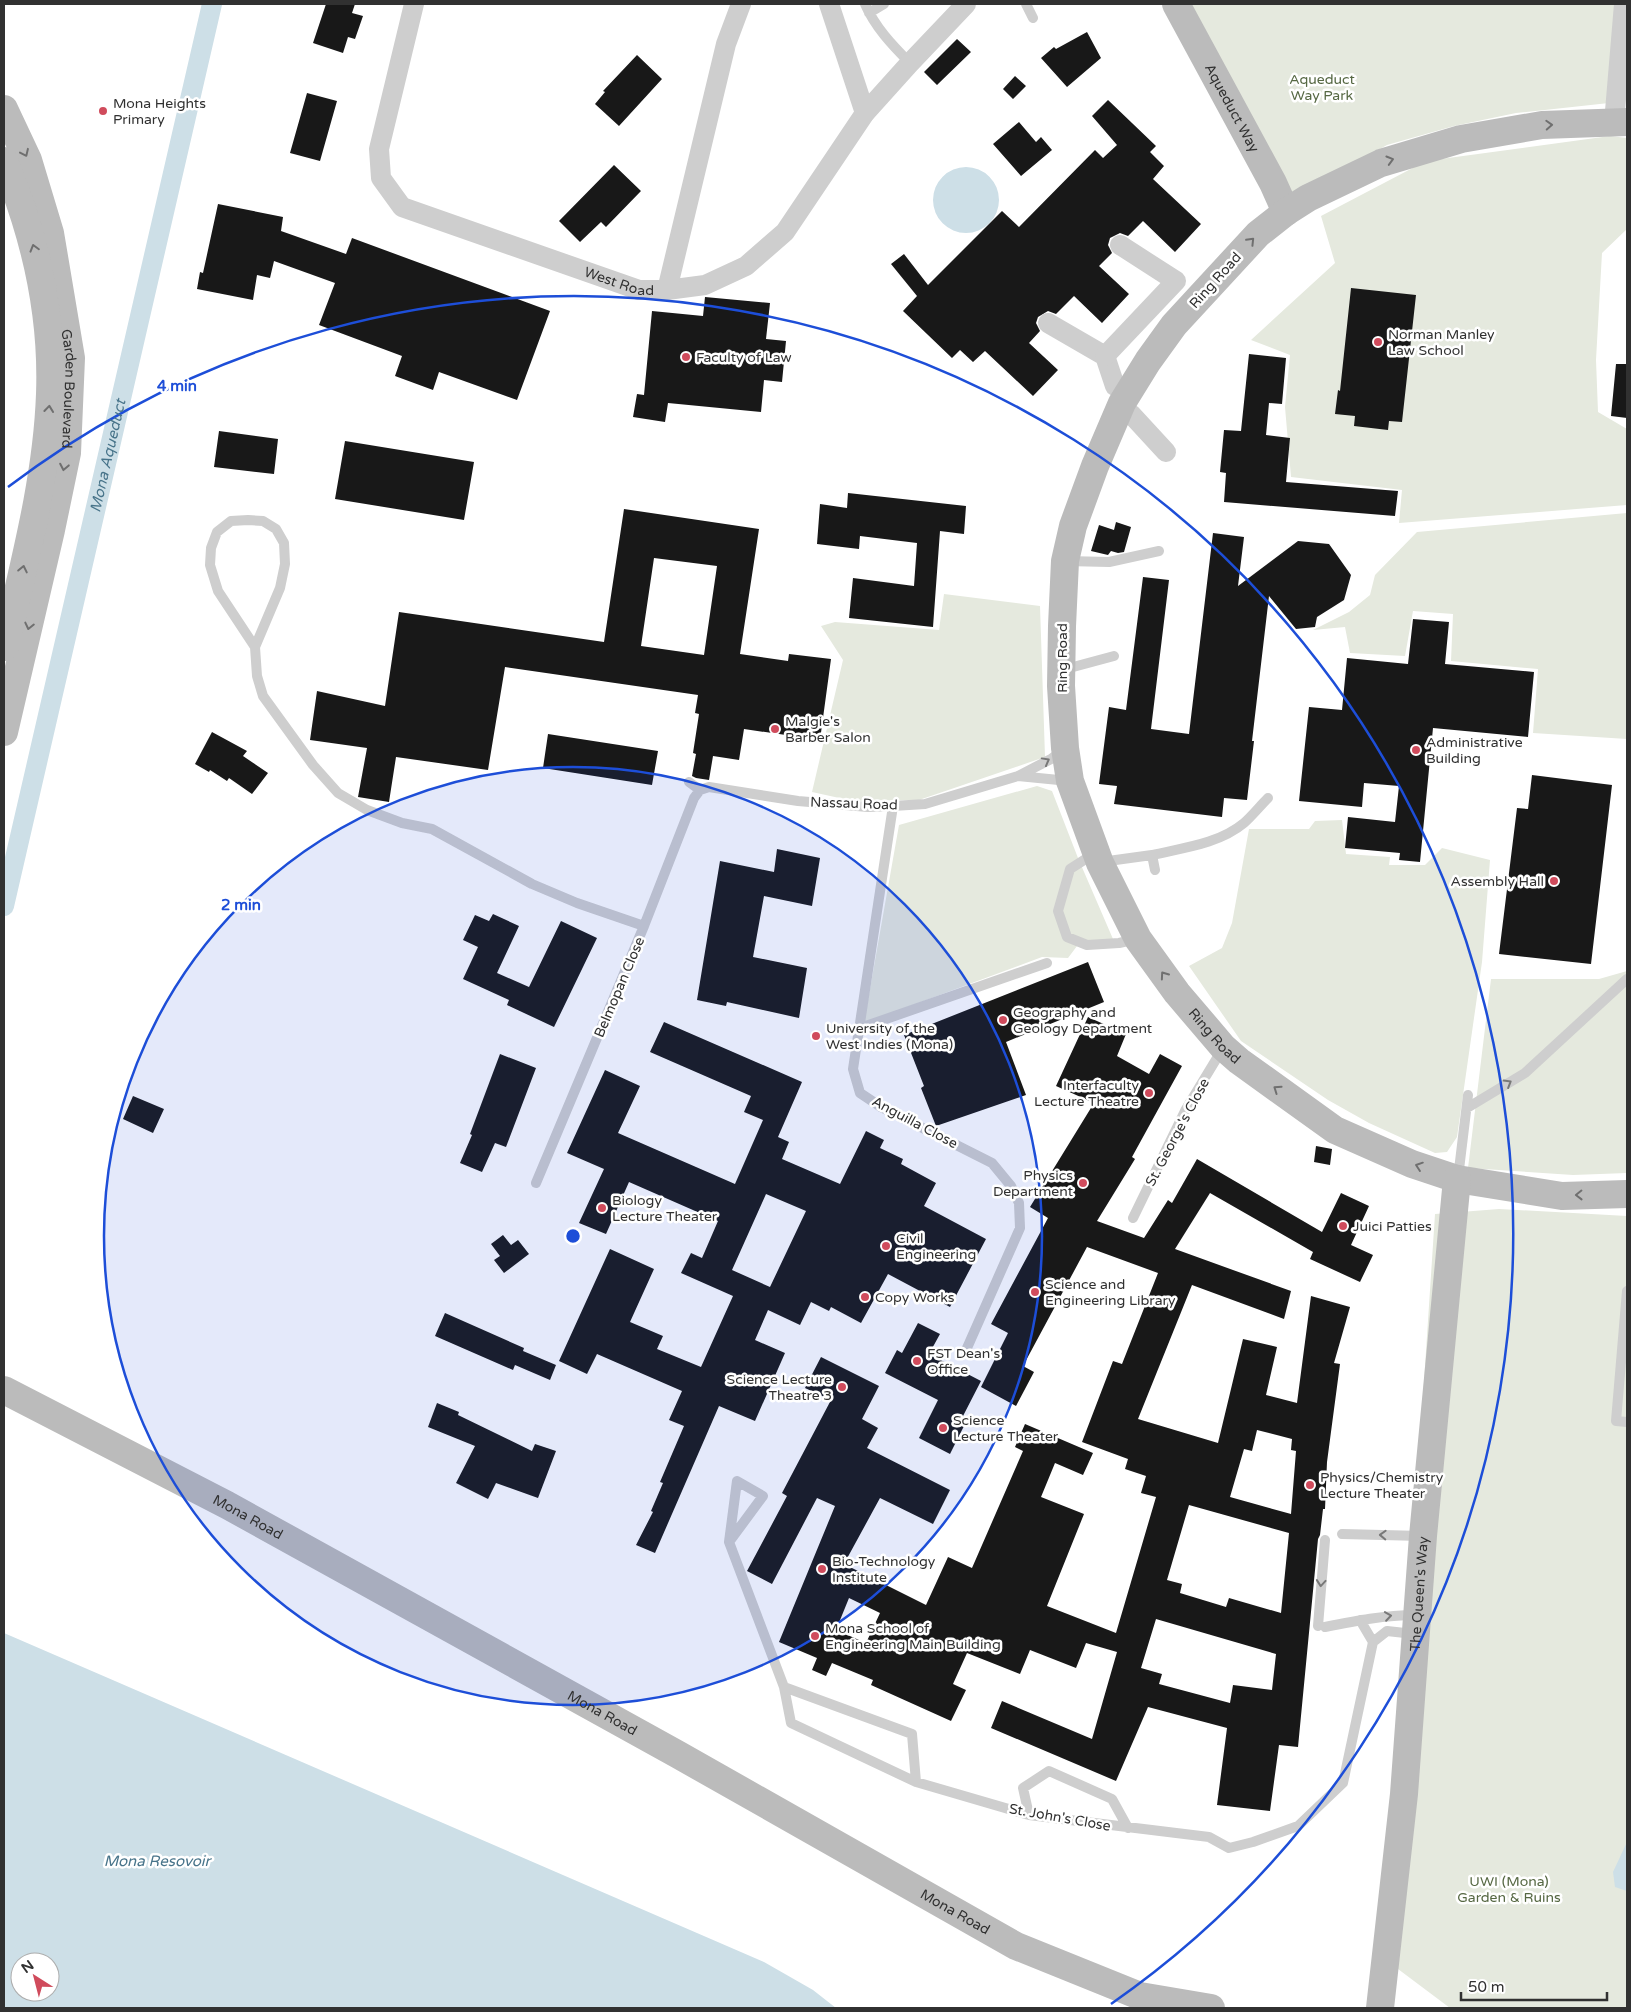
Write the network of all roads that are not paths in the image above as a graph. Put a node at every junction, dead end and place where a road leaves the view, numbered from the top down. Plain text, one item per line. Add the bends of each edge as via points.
1 (414, 4) edge
2 (741, 4) edge
3 (829, 4) edge
4 (884, 4) edge
5 (966, 4) edge
6 (1026, 4) edge
7 (1176, 4) edge
8 (1624, 4) edge
9 (867, 9) edge
10 (1033, 18) dead end
11 (910, 63) junction
12 (4, 109) edge
13 (865, 113) junction
14 (1620, 123) edge
15 (4, 161) edge
16 (1286, 212) junction
17 (1120, 245) dead end
18 (667, 290) junction
19 (1048, 323) dead end
20 (1105, 356) junction
21 (1115, 386) dead end
22 (1131, 414) dead end
23 (1166, 452) dead end
24 (1159, 551) dead end
25 (1065, 561) junction
26 (255, 647) junction
27 (4, 651) edge
28 (1114, 656) dead end
29 (1062, 670) junction
30 (4, 732) edge
31 (1065, 748) junction
32 (1018, 776) junction
33 (1070, 781) junction
34 (690, 782) dead end
35 (700, 790) junction
36 (1268, 798) dead end
37 (893, 806) junction
38 (1152, 856) junction
39 (1098, 857) junction
40 (1155, 870) dead end
41 (644, 926) junction
42 (1138, 939) junction
43 (1047, 963) dead end
44 (1627, 979) edge
45 (860, 1028) junction
46 (1223, 1047) junction
47 (1468, 1095) dead end
48 (1467, 1108) junction
49 (1457, 1179) junction
50 (536, 1183) dead end
51 (1627, 1194) edge
52 (1133, 1218) dead end
53 (1627, 1291) edge
54 (966, 1348) dead end
55 (4, 1390) edge
56 (1627, 1422) edge
57 (1342, 1534) dead end
58 (1423, 1536) junction
59 (1325, 1540) dead end
60 (729, 1542) junction
61 (1360, 1620) junction
62 (1416, 1624) junction
63 (1373, 1642) junction
64 (784, 1687) junction
65 (916, 1782) junction
66 (1029, 1815) junction
67 (1128, 1828) junction
68 (1211, 2008) edge
69 (1380, 2008) edge

1 - 18 street, West Road via 379,149 381,178 402,207 640,290
2 - 18 street via 726,44
3 - 13 street
4 - 9 lane
5 - 11 street, West Road
6 - 10 lane
7 - 16 street, Aqueduct Way
8 - 14 street
9 - 11 lane via 888,41
11 - 13 street, West Road
12 -> 30 street, Garden Boulevard via 28,160 50,233 71,358 66,453 52,530
13 - 18 street, West Road via 785,232 746,266 705,285
16 -> 14 street, Ring Road via 1381,162 1461,139 1542,125
27 -> 15 street, Garden Boulevard via 41,484 50,394 48,326 36,256 19,197
25 -> 16 street, Ring Road via 1073,526 1095,466 1122,404 1148,361 1174,325 1234,259
17 - 20 street via 1176,282
19 - 20 street
20 - 21 street
22 - 23 street
24 - 25 lane via 1109,562
25 - 29 street, Ring Road
26 - 26 lane via 280,588 285,564 284,543 276,529 263,521 231,521 217,532 211,548 210,565 218,591
26 - 41 lane via 263,696 338,794 367,810 432,830 532,884
28 - 29 lane
29 - 31 street, Ring Road
32 -> 31 lane
31 - 33 street, Ring Road
32 - 33 lane
32 - 37 lane, Nassau Road via 925,804
33 - 39 street, Ring Road
34 - 35 lane
35 - 37 lane, Nassau Road via 710,787 798,801
35 - 41 lane, Belmopan Close via 694,798
36 - 38 lane via 1244,824 1225,835
37 - 45 lane, Anguilla Close
38 - 39 lane
38 - 40 lane
39 - 42 street, Ring Road
39 - 42 lane via 1070,869 1058,911 1067,937 1087,945
41 - 50 lane, Belmopan Close
46 -> 42 street, Ring Road via 1177,994
43 - 45 lane
48 -> 44 lane via 1525,1073
45 - 54 lane, Anguilla Close via 854,1069 860,1093 881,1107 992,1163 1011,1186 1019,1203 1020,1228
49 -> 46 street, Ring Road via 1412,1164 1335,1130
46 - 52 lane, St. George's Close via 1186,1110
47 - 48 lane
48 - 49 lane
51 -> 49 street, Ring Road via 1562,1196
49 - 58 street, The Queen's Way
53 - 56 lane via 1616,1421
55 - 68 street, Mona Road via 236,1510 669,1749 1016,1946 1140,1996
58 -> 57 lane
58 - 62 street, The Queen's Way
59 -> 61 lane via 1321,1627
60 - 60 lane, St. John's Close via 734,1498 736,1481 763,1496
60 - 64 lane, St. John's Close
61 -> 62 lane via 1398,1615
61 - 63 lane
62 - 63 lane via 1387,1631
62 - 69 street, The Queen's Way via 1404,1794
63 - 67 lane, St. John's Close via 1343,1783 1298,1826 1228,1848 1209,1837
64 - 65 lane, St. John's Close via 791,1723
64 - 65 lane via 912,1734
65 - 66 lane, St. John's Close
66 - 67 lane, St. John's Close
66 - 67 lane via 1024,1788 1049,1772 1112,1799

